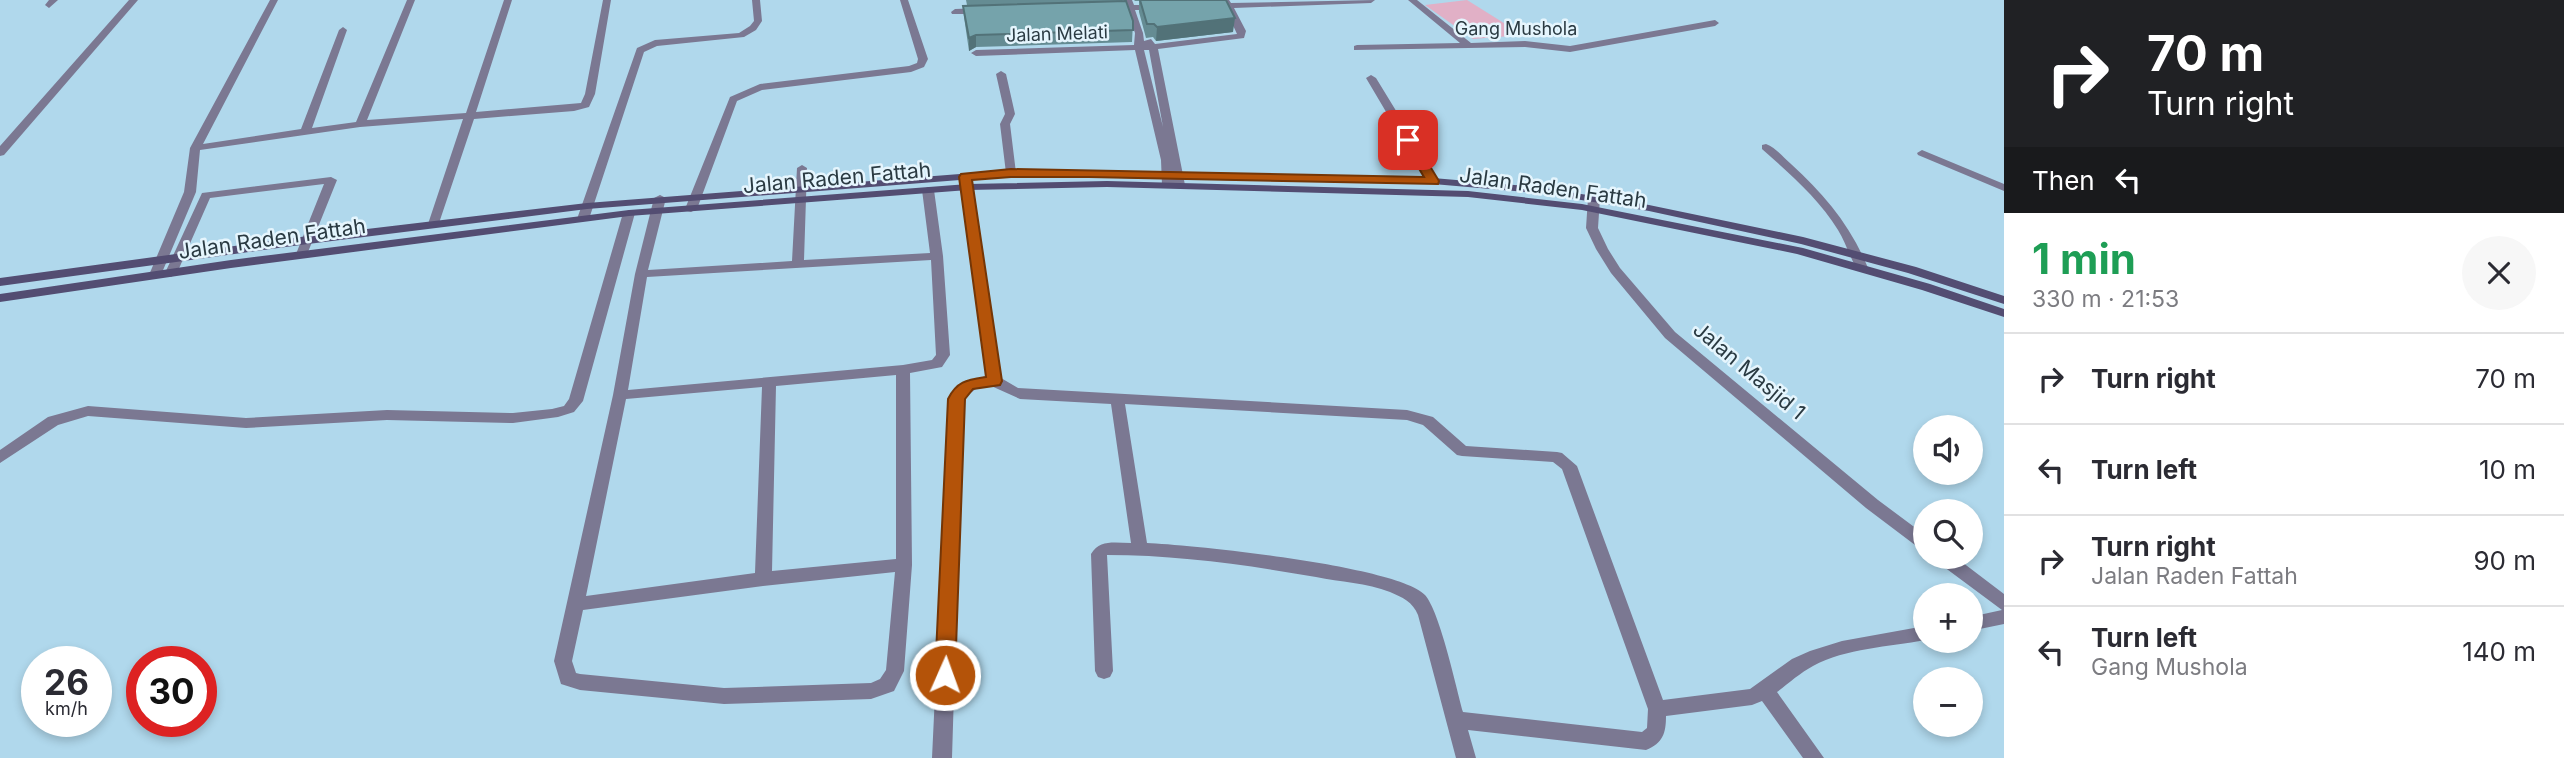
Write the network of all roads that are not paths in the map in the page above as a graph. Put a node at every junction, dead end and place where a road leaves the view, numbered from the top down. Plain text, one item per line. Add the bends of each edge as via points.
1 (134, 0) edge
2 (274, 0) edge
3 (411, 0) edge
4 (508, 0) edge
5 (607, 0) edge
6 (756, 0) edge
7 (904, 0) edge
8 (1370, 0) edge
9 (1412, 0) edge
10 (1319, 1) edge
11 (1227, 3) edge
12 (1129, 4) edge
13 (1204, 6) edge
14 (1167, 7) edge
15 (1102, 8) edge
16 (995, 11) edge
17 (955, 12) dead end
18 (1716, 23) dead end
19 (342, 30) dead end
20 (1139, 33) junction
21 (1470, 46) junction
22 (1139, 47) junction
23 (1153, 47) junction
24 (1357, 48) dead end
25 (976, 53) dead end
26 (1002, 74) dead end
27 (1371, 78) dead end
28 (468, 116) junction
29 (360, 124) junction
30 (306, 131) junction
31 (1766, 146) dead end
32 (195, 148) junction
33 (0, 153) edge
34 (1922, 153) dead end
35 (802, 168) dead end
36 (1011, 173) junction
37 (1174, 180) junction
38 (1433, 181) junction
39 (967, 182) junction
40 (2004, 188) edge
41 (928, 190) junction
42 (800, 196) junction
43 (660, 198) junction
44 (693, 203) junction
45 (1594, 204) junction
46 (587, 206) junction
47 (657, 211) junction
48 (629, 213) junction
49 (583, 219) junction
50 (434, 224) junction
51 (308, 240) junction
52 (302, 254) junction
53 (937, 256) junction
54 (178, 257) junction
55 (162, 259) junction
56 (1859, 262) junction
57 (798, 263) junction
58 (171, 273) junction
59 (641, 274) junction
60 (155, 275) junction
61 (0, 282) edge
62 (0, 298) edge
63 (2004, 300) edge
64 (2004, 313) edge
65 (903, 370) junction
66 (994, 381) junction
67 (769, 382) junction
68 (620, 395) junction
69 (1116, 398) junction
70 (0, 458) edge
71 (1913, 535) edge
72 (1140, 548) junction
73 (904, 565) junction
74 (1959, 569) edge
75 (763, 579) junction
76 (575, 604) junction
77 (2004, 604) edge
78 (2004, 617) edge
79 (1983, 621) edge
80 (1913, 635) edge
81 (1104, 671) dead end
82 (1766, 691) junction
83 (1657, 709) junction
84 (1455, 720) junction
85 (942, 758) edge
86 (1466, 758) edge
87 (1814, 758) edge

1 - 33 street
2 - 32 street
3 - 29 street
4 - 28 street
5 - 28 street via 585,105
6 - 46 street via 758,21 741,35 655,43 640,50
7 - 44 street via 921,65 760,87 737,96
8 - 10 street
9 - 21 street
10 - 11 street
11 - 13 street
11 - 23 street, Jalan Melati via 1241,36
12 - 14 street
12 - 15 street
12 - 20 street
16 - 17 street
18 - 21 street, Gang Mushola via 1581,48
19 - 30 street
20 - 22 street
20 - 23 street
21 - 24 street, Gang Mushola
22 - 23 street, Jalan Melati
22 - 25 street, Jalan Melati
22 - 37 street
23 - 37 street
26 - 36 street via 1010,114 1006,124
27 - 38 street
28 - 29 street
28 - 50 street
29 - 30 street
30 - 32 street
31 - 56 street via 1826,202
32 - 55 street via 190,192
34 - 40 street
35 - 42 street
36 - 37 main road, Jalan Raden Fattah
36 - 39 main road, Jalan Raden Fattah
37 - 38 main road, Jalan Raden Fattah
37 - 39 main road, Jalan Raden Fattah
37 - 45 main road, Jalan Raden Fattah
38 - 45 main road, Jalan Raden Fattah via 1538,190
39 - 41 main road, Jalan Raden Fattah
39 - 42 main road, Jalan Raden Fattah
39 - 66 street
41 - 42 main road, Jalan Raden Fattah
41 - 53 street
42 - 44 main road, Jalan Raden Fattah
42 - 57 street
43 - 44 main road, Jalan Raden Fattah
43 - 46 main road, Jalan Raden Fattah
43 - 47 street
44 - 47 main road, Jalan Raden Fattah
45 - 56 main road, Jalan Raden Fattah via 1752,229
45 - 71 street, Jalan Masjid 1 via 1592,228 1615,270 1670,335
46 - 49 street
46 - 50 main road, Jalan Raden Fattah
47 - 48 main road, Jalan Raden Fattah
47 - 59 street
48 - 49 main road, Jalan Raden Fattah
48 - 70 street via 576,401 569,408 537,417 387,415 246,423 88,411 53,421
49 - 52 main road, Jalan Raden Fattah
50 - 51 main road, Jalan Raden Fattah
51 - 52 street
51 - 54 main road, Jalan Raden Fattah
51 - 54 street via 331,180 206,195
52 - 58 main road, Jalan Raden Fattah
53 - 57 street
53 - 65 street via 943,355 937,364
54 - 55 main road, Jalan Raden Fattah
54 - 58 street
55 - 60 street
55 - 61 main road, Jalan Raden Fattah
56 - 63 main road, Jalan Raden Fattah
56 - 64 main road, Jalan Raden Fattah
57 - 59 street
58 - 60 main road, Jalan Raden Fattah
59 - 68 street
60 - 62 main road, Jalan Raden Fattah
65 - 67 street
65 - 73 street
66 - 69 street via 1020,394
66 - 85 street via 969,385 956,399
67 - 68 street
67 - 75 street
68 - 76 street
69 - 72 street
69 - 83 street via 1407,415 1427,421 1462,451 1557,457 1569,466
72 - 81 street via 1103,549 1099,554
72 - 84 street via 1271,563 1370,580 1410,594 1419,599 1427,615
73 - 75 street
73 - 76 street via 895,671 887,685 871,691 724,696 580,682 568,678 563,661
74 - 77 street
75 - 76 street
78 - 79 street
80 - 82 street via 1818,655 1781,675
82 - 83 street via 1752,697
82 - 87 street
83 - 84 street via 1656,732 1646,741
84 - 86 street

